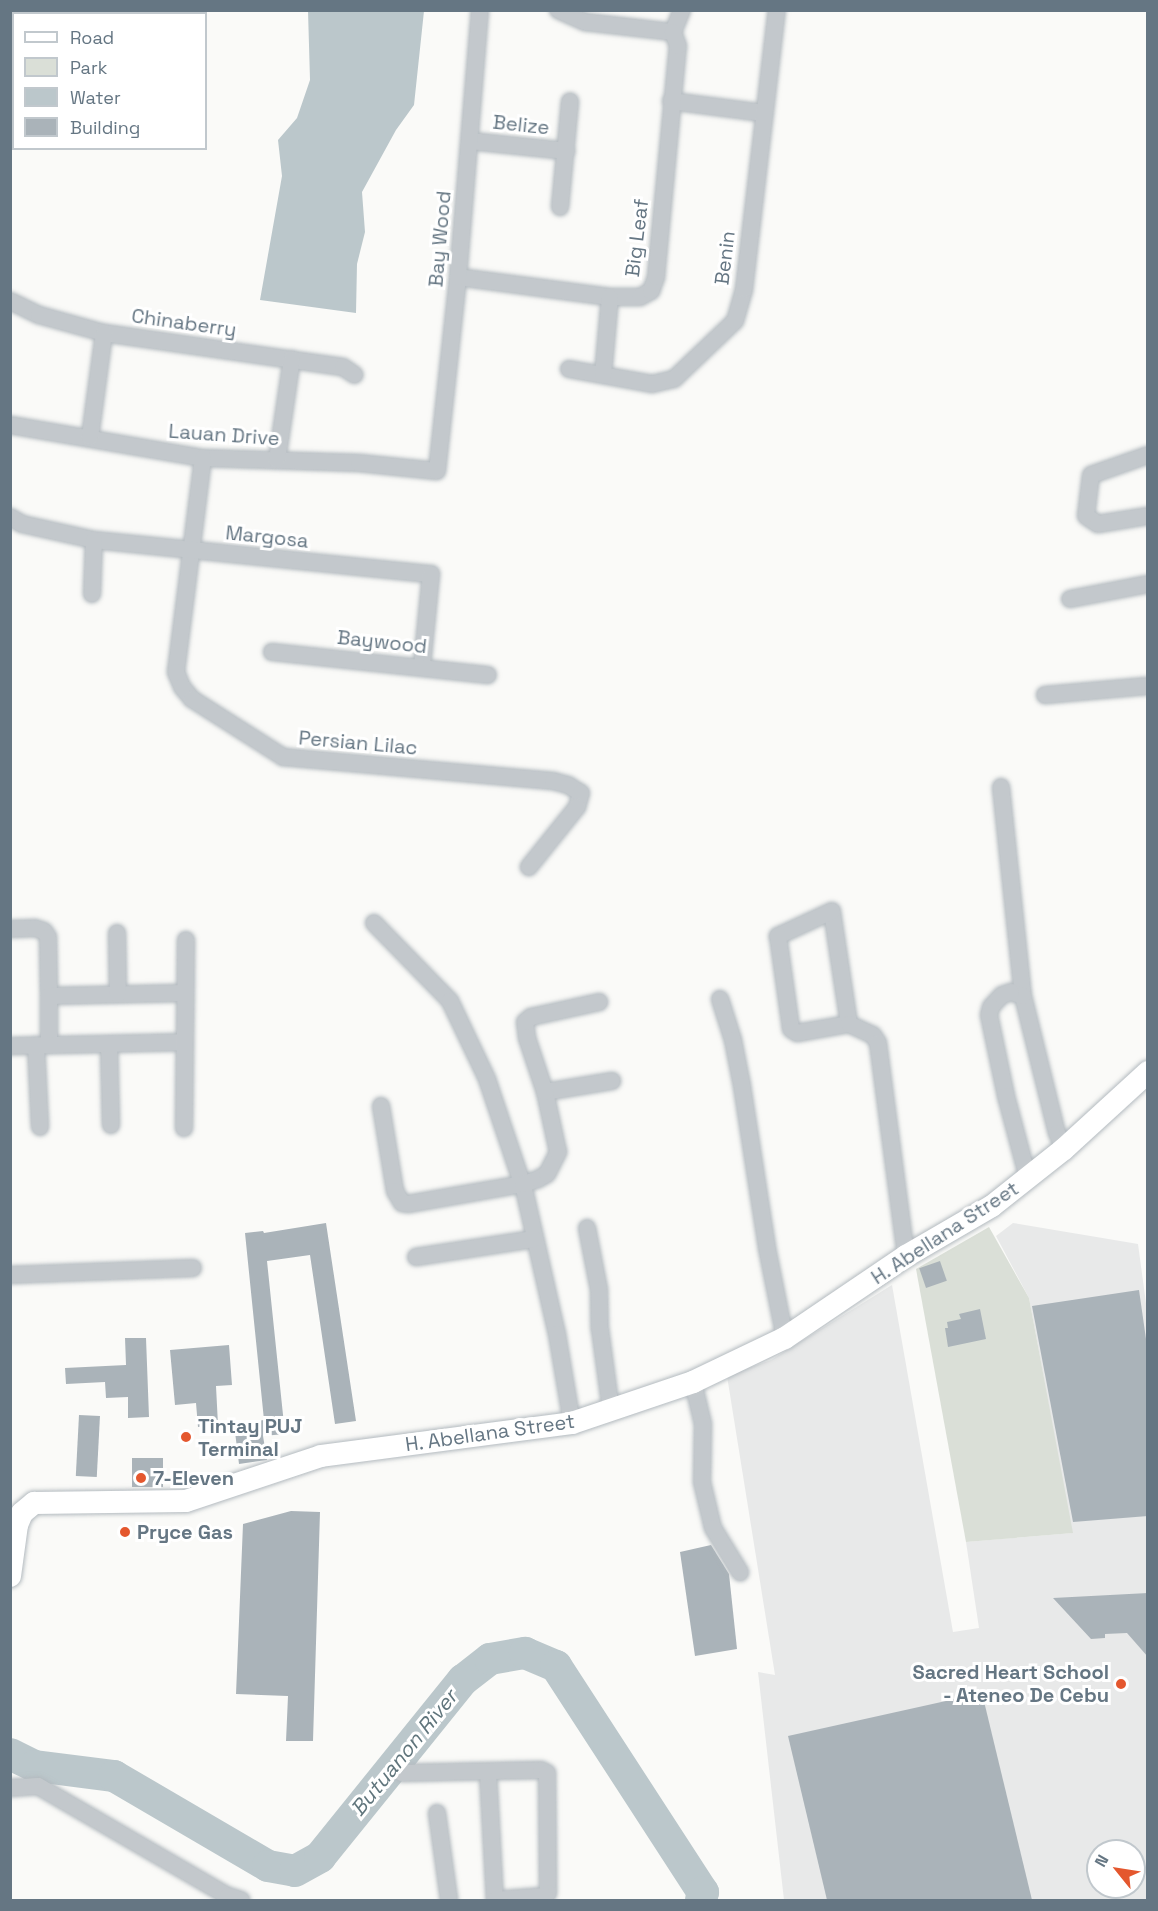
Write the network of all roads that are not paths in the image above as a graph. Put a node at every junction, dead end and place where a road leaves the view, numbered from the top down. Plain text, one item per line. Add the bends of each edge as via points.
1 (480, 10) edge
2 (558, 10) edge
3 (682, 10) edge
4 (777, 10) edge
5 (673, 32) junction
6 (671, 100) junction
7 (570, 101) dead end
8 (764, 113) junction
9 (470, 141) junction
10 (566, 151) junction
11 (560, 207) dead end
12 (458, 277) junction
13 (610, 297) junction
14 (10, 301) edge
15 (104, 333) junction
16 (292, 359) junction
17 (569, 369) dead end
18 (355, 375) dead end
19 (603, 375) junction
20 (10, 425) edge
21 (90, 437) junction
22 (1148, 455) edge
23 (203, 458) junction
24 (277, 460) junction
25 (437, 471) joint
26 (1148, 516) edge
27 (10, 517) edge
28 (94, 540) junction
29 (193, 551) junction
30 (1148, 584) edge
31 (92, 594) dead end
32 (1070, 599) dead end
33 (272, 652) dead end
34 (422, 666) junction
35 (488, 675) dead end
36 (1148, 686) edge
37 (1045, 695) dead end
38 (1001, 787) dead end
39 (529, 867) dead end
40 (375, 923) dead end
41 (10, 929) edge
42 (117, 933) dead end
43 (186, 940) dead end
44 (183, 993) junction
45 (118, 994) junction
46 (49, 996) junction
47 (1023, 996) junction
48 (720, 999) dead end
49 (599, 1002) dead end
50 (849, 1024) junction
51 (183, 1042) junction
52 (109, 1044) junction
53 (42, 1045) junction
54 (10, 1046) edge
55 (1148, 1072) edge
56 (612, 1081) dead end
57 (545, 1092) junction
58 (381, 1106) dead end
59 (111, 1125) dead end
60 (40, 1127) dead end
61 (183, 1128) dead end
62 (1064, 1149) junction
63 (1028, 1178) junction
64 (523, 1184) junction
65 (587, 1228) dead end
66 (534, 1239) junction
67 (416, 1257) dead end
68 (906, 1257) junction
69 (193, 1268) dead end
70 (10, 1275) edge
71 (785, 1338) junction
72 (693, 1382) junction
73 (611, 1410) junction
74 (572, 1423) junction
75 (18, 1520) edge
76 (740, 1572) dead end
77 (10, 1576) edge
78 (402, 1773) dead end
79 (488, 1773) junction
80 (10, 1788) edge
81 (437, 1813) dead end
82 (232, 1899) edge
83 (449, 1900) edge
84 (495, 1900) edge

1 - 9 street, Bay Wood
2 - 5 street via 585,22
3 - 5 street
4 - 8 street, Benin
5 - 6 street, Big Leaf via 678,46
6 - 8 street
6 - 13 street, Big Leaf via 654,284 651,291 640,297
7 - 10 street
8 - 19 street, Benin via 744,289 735,321 674,378 652,384
9 - 10 street, Belize
9 - 12 street, Bay Wood
10 - 11 street
12 - 13 street, Big Leaf
12 - 25 street, Bay Wood
13 - 19 street
14 - 15 street, Chinaberry via 39,315
15 - 16 street, Chinaberry
15 - 21 street
16 - 18 street, Chinaberry via 343,367
16 - 24 street
17 - 19 street, Benin
20 - 21 street, Lauan Drive
21 - 23 street, Lauan Drive
22 - 26 street via 1091,475 1086,516 1098,524
23 - 24 street, Lauan Drive
23 - 29 street, Persian Lilac
24 - 25 street, Lauan Drive
27 - 28 street, Margosa via 22,524
28 - 29 street, Margosa
28 - 31 street
29 - 34 street, Margosa via 431,574
29 - 39 street, Persian Lilac via 176,672 192,699 283,757 553,781 568,786 580,793 577,807
30 - 32 street
33 - 34 street, Baywood
34 - 35 street, Baywood
36 - 37 street
38 - 47 street
40 - 64 street via 450,1001 487,1079
41 - 46 street via 35,928 48,937
42 - 45 street
43 - 44 street
44 - 45 street
44 - 51 street
45 - 46 street
46 - 53 street
47 - 62 street
47 - 63 street via 1011,992 1002,995 991,1006 989,1015
48 - 71 street via 742,1086
49 - 57 street via 531,1017 525,1022 526,1038
50 - 50 street via 834,922 832,911 783,932 777,940 793,1032
50 - 68 street via 873,1035 878,1043
51 - 52 street
51 - 61 street
52 - 53 street
52 - 59 street
53 - 54 street
53 - 60 street
55 - 62 main road, H. Abellana Street
56 - 57 street
57 - 64 street via 558,1152 547,1174
58 - 64 street via 395,1191 402,1203
62 - 63 main road, H. Abellana Street
63 - 68 main road, H. Abellana Street via 992,1206
64 - 66 street
65 - 73 street
66 - 67 street
66 - 74 street via 557,1334
68 - 71 main road, H. Abellana Street
69 - 70 street
71 - 72 main road, H. Abellana Street
72 - 73 main road, H. Abellana Street
72 - 76 street via 703,1424 702,1482 713,1528
73 - 74 main road, H. Abellana Street
74 - 75 main road, H. Abellana Street via 321,1456 186,1501 41,1501
75 - 77 main road
78 - 79 street
79 - 84 street
79 - 84 street via 541,1770 549,1776 548,1893
80 - 82 street via 38,1786
81 - 83 street

